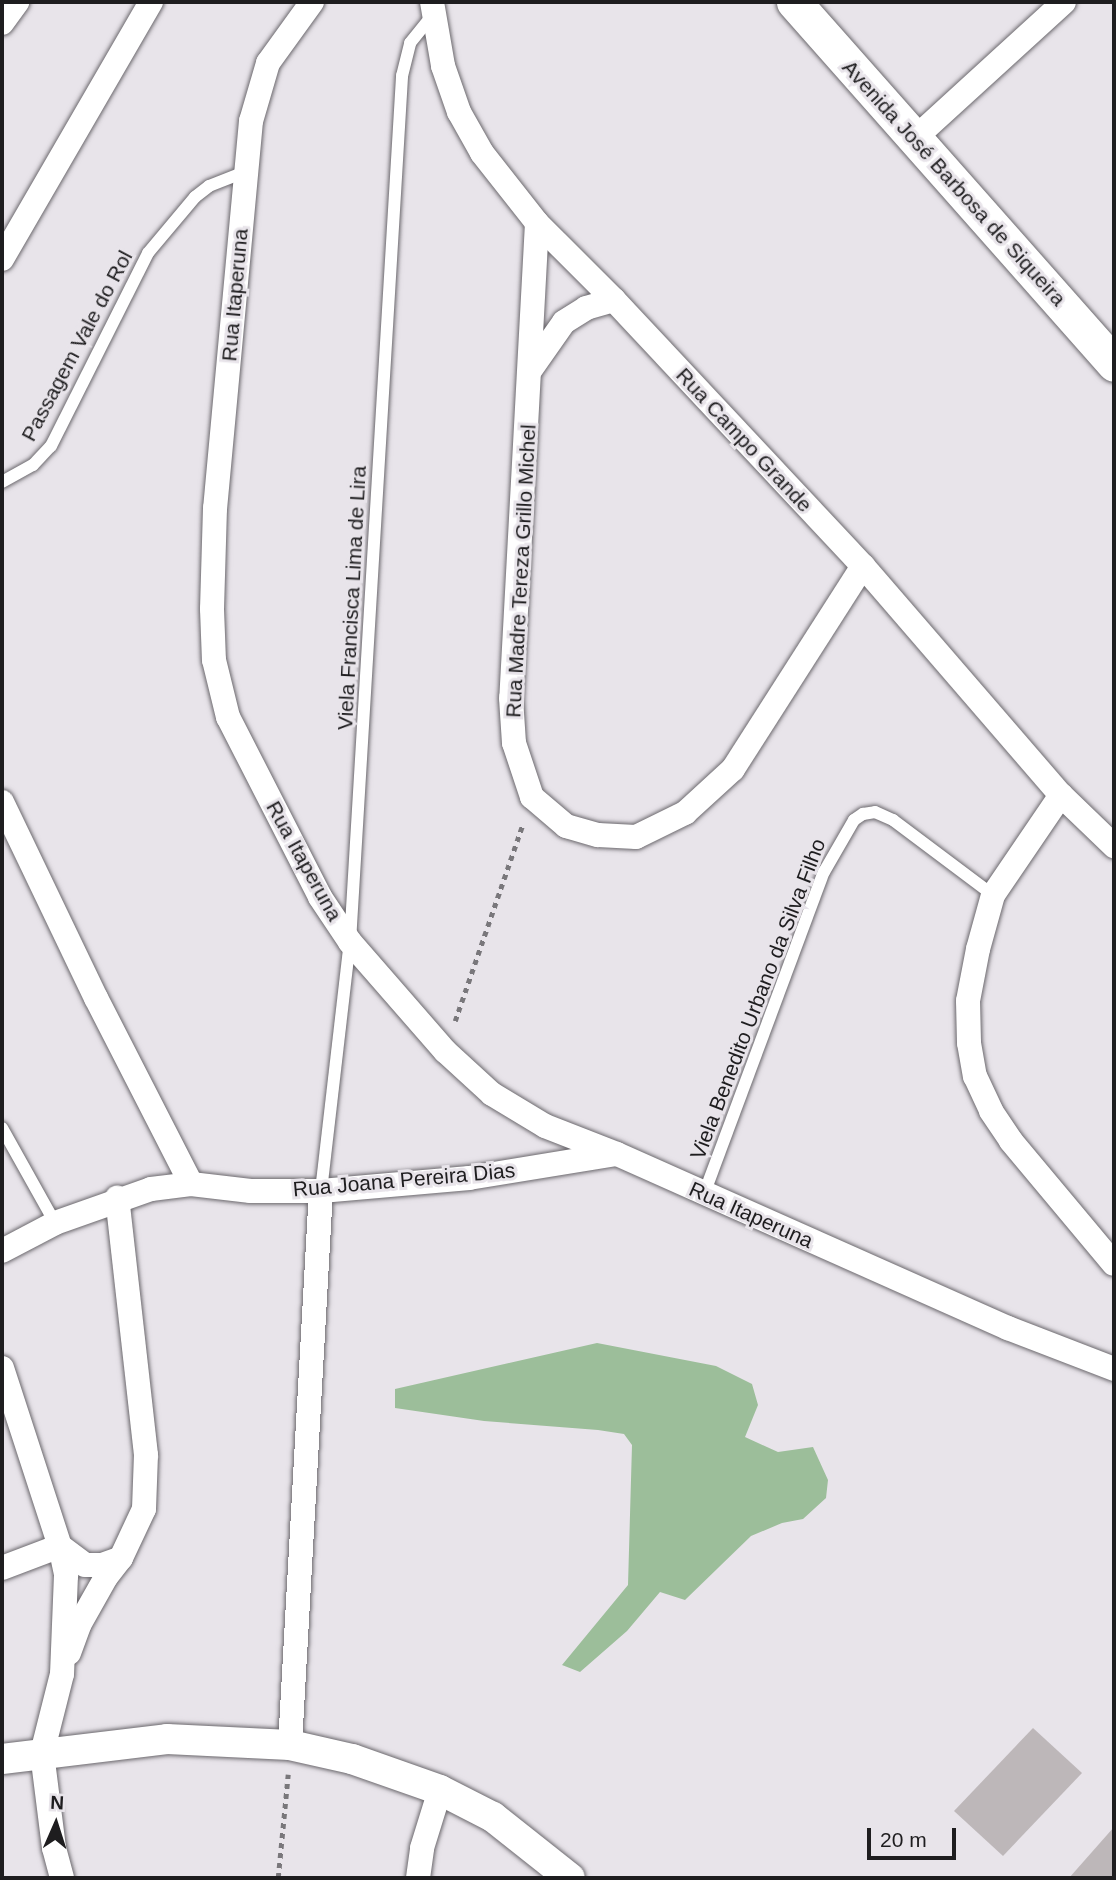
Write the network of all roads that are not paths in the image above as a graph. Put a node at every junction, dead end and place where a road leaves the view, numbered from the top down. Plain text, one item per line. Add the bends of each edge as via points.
1 (17, 2) edge
2 (151, 2) edge
3 (312, 2) edge
4 (794, 2) edge
5 (1064, 2) edge
6 (433, 8) edge
7 (2, 23) edge
8 (914, 139) junction
9 (247, 171) junction
10 (537, 223) junction
11 (2, 259) edge
12 (614, 300) junction
13 (1114, 364) edge
14 (531, 370) junction
15 (2, 482) edge
16 (863, 566) junction
17 (1061, 795) junction
18 (2, 802) edge
19 (1114, 846) edge
20 (993, 895) junction
21 (350, 942) junction
22 (2, 1129) edge
23 (617, 1154) junction
24 (191, 1184) junction
25 (321, 1191) junction
26 (704, 1194) junction
27 (117, 1198) junction
28 (55, 1223) junction
29 (2, 1251) edge
30 (1114, 1264) edge
31 (2, 1368) edge
32 (1114, 1369) edge
33 (60, 1546) junction
34 (121, 1558) junction
35 (2, 1568) edge
36 (62, 1674) junction
37 (41, 1753) junction
38 (290, 1753) junction
39 (2, 1759) edge
40 (440, 1790) junction
41 (62, 1878) edge
42 (418, 1878) edge
43 (570, 1878) edge

1 - 7 street
2 - 11 street
3 - 9 street, Rua Itaperuna via 268,64 251,121
4 - 8 main road, Avenida José Barbosa de Siqueira
5 - 8 street
6 - 10 street, Rua Campo Grande via 443,66 459,112 482,153
6 - 21 lane, Viela Francisca Lima de Lira via 410,44 402,76
8 - 13 main road, Avenida José Barbosa de Siqueira
9 - 15 lane, Passagem Vale do Rol via 209,186 195,197 148,253 51,446 33,465
9 - 21 street, Rua Itaperuna via 212,551 214,660 228,717 320,897
10 - 12 street, Rua Campo Grande
10 - 14 street, Rua Madre Tereza Grillo Michel
12 - 14 street via 586,308 564,323
12 - 16 street, Rua Campo Grande
14 - 16 street, Rua Madre Tereza Grillo Michel via 511,698 514,743 532,797 566,826 598,835 636,837 685,813 733,769
16 - 17 street, Rua Campo Grande
17 - 19 street, Rua Campo Grande
17 - 20 street
18 - 24 street
20 - 26 lane, Viela Benedito Urbano da Silva Filho via 894,820 875,812 854,820 824,873
20 - 30 street via 968,1001 975,1076 1011,1141
21 - 23 street, Rua Itaperuna via 445,1051 492,1094 545,1126
21 - 25 lane, Viela Francisca Lima de Lira
22 - 28 lane
23 - 25 street, Rua Joana Pereira Dias via 469,1178
23 - 26 street, Rua Itaperuna
24 - 25 street, Rua Joana Pereira Dias via 251,1191
24 - 27 street, Rua Joana Pereira Dias
25 - 38 street
26 - 32 street, Rua Itaperuna via 1008,1328
27 - 28 street, Rua Joana Pereira Dias
27 - 34 street via 146,1455 144,1509
28 - 29 street, Rua Joana Pereira Dias
31 - 33 street
33 - 34 street via 85,1565
33 - 35 street
33 - 36 street via 66,1575
34 - 36 street via 79,1625
36 - 37 street
37 - 38 street via 167,1739
37 - 39 street
37 - 41 street
38 - 40 street via 352,1759
40 - 42 street
40 - 43 street via 493,1817

